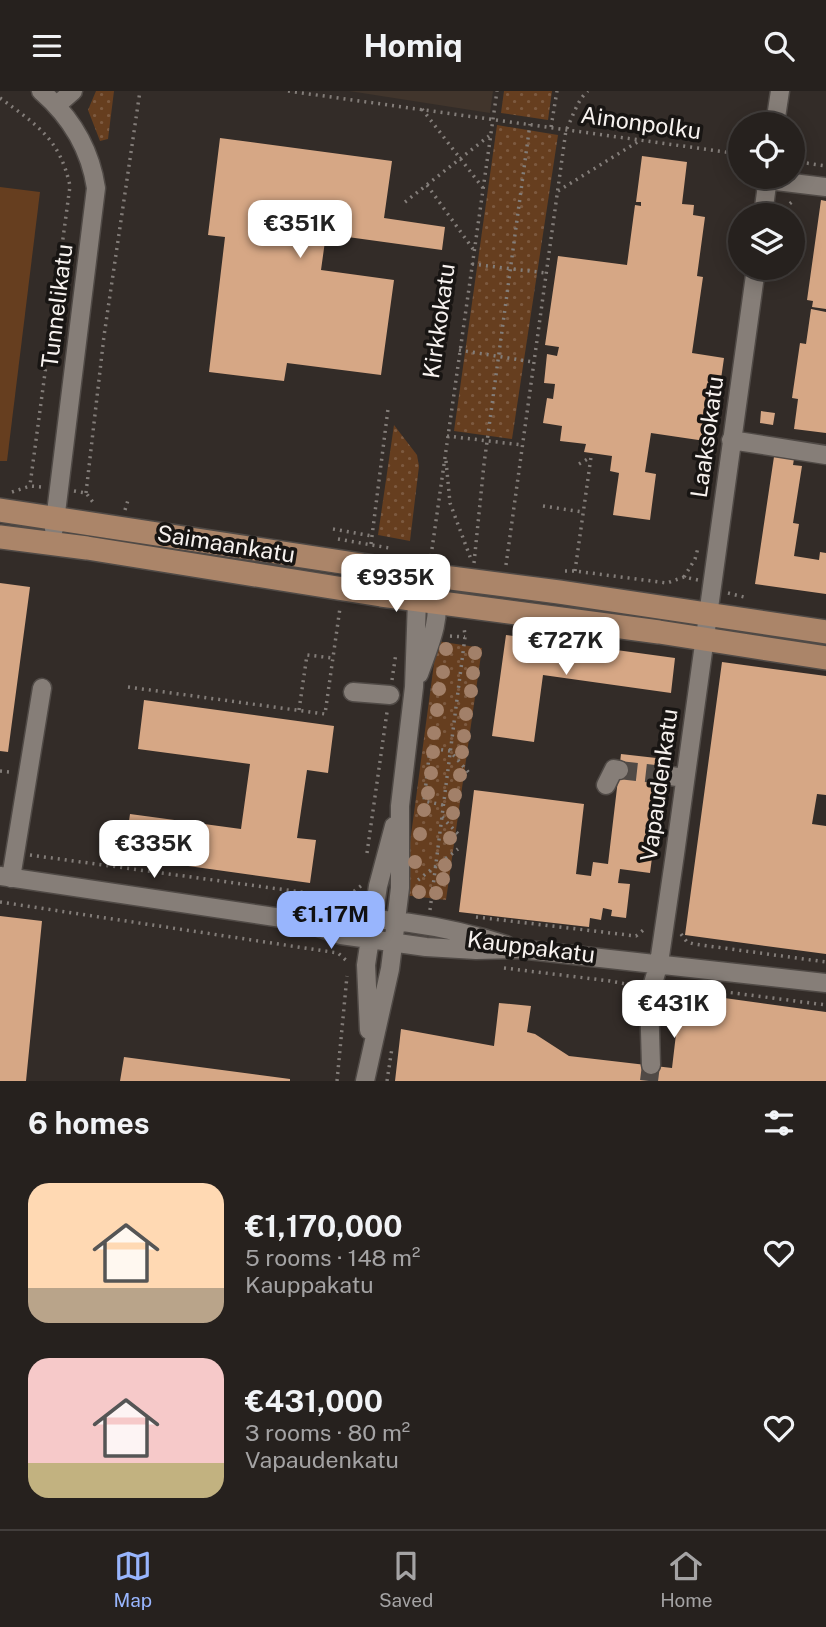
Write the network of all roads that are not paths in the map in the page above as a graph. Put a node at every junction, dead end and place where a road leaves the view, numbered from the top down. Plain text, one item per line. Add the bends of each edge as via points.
1 (41, 91) edge
2 (73, 91) edge
3 (780, 91) edge
4 (57, 105) junction
5 (777, 112) edge
6 (805, 184) edge
7 (826, 187) edge
8 (753, 280) edge
9 (731, 440) junction
10 (826, 454) edge
11 (0, 510) edge
12 (56, 517) junction
13 (0, 537) edge
14 (52, 543) junction
15 (429, 582) junction
16 (706, 613) junction
17 (826, 632) edge
18 (704, 639) junction
19 (826, 657) edge
20 (42, 688) dead end
21 (353, 692) dead end
22 (390, 695) road end
23 (619, 770) dead end
24 (663, 775) tunnel mouth
25 (685, 778) junction
26 (606, 785) dead end
27 (400, 806) junction
28 (5, 877) edge
29 (373, 920) junction
30 (302, 921) junction
31 (396, 923) junction
32 (370, 940) junction
33 (393, 943) junction
34 (519, 949) junction
35 (659, 963) junction
36 (826, 983) edge
37 (655, 998) road end
38 (369, 1055) junction
39 (365, 1081) edge

1 - 4 street, Tunnelikatu
2 - 4 street
3 - 5 street
4 - 12 street, Tunnelikatu via 79,135 94,170 96,188
6 - 7 street
8 - 9 street, Laaksokatu
9 - 10 street
9 - 16 street, Laaksokatu
11 - 12 main road, Saimaankatu
12 - 14 street, Tunnelikatu
12 - 15 main road, Saimaankatu
13 - 14 main road, Saimaankatu
14 - 15 main road, Saimaankatu
15 - 16 main road, Saimaankatu
15 - 18 main road, Saimaankatu
15 - 27 street
16 - 17 main road, Saimaankatu
16 - 18 street, Vapaudenkatu
18 - 19 main road, Saimaankatu
18 - 25 street, Vapaudenkatu
20 - 28 street via 16,853
21 - 22 street
23 - 26 street via 614,769
24 - 25 street
25 - 35 street, Vapaudenkatu
27 - 29 street
27 - 31 street via 403,888
28 - 30 street, Kauppakatu
29 - 30 street, Kauppakatu
29 - 31 street, Kauppakatu
29 - 32 street
30 - 32 street, Kauppakatu
31 - 33 street
31 - 34 street, Kauppakatu via 473,934
32 - 33 street, Kauppakatu
32 - 38 street via 366,965
33 - 34 street, Kauppakatu via 451,950
33 - 38 street
34 - 35 street, Kauppakatu
35 - 36 street, Kauppakatu
35 - 37 street, Vapaudenkatu
38 - 39 street

